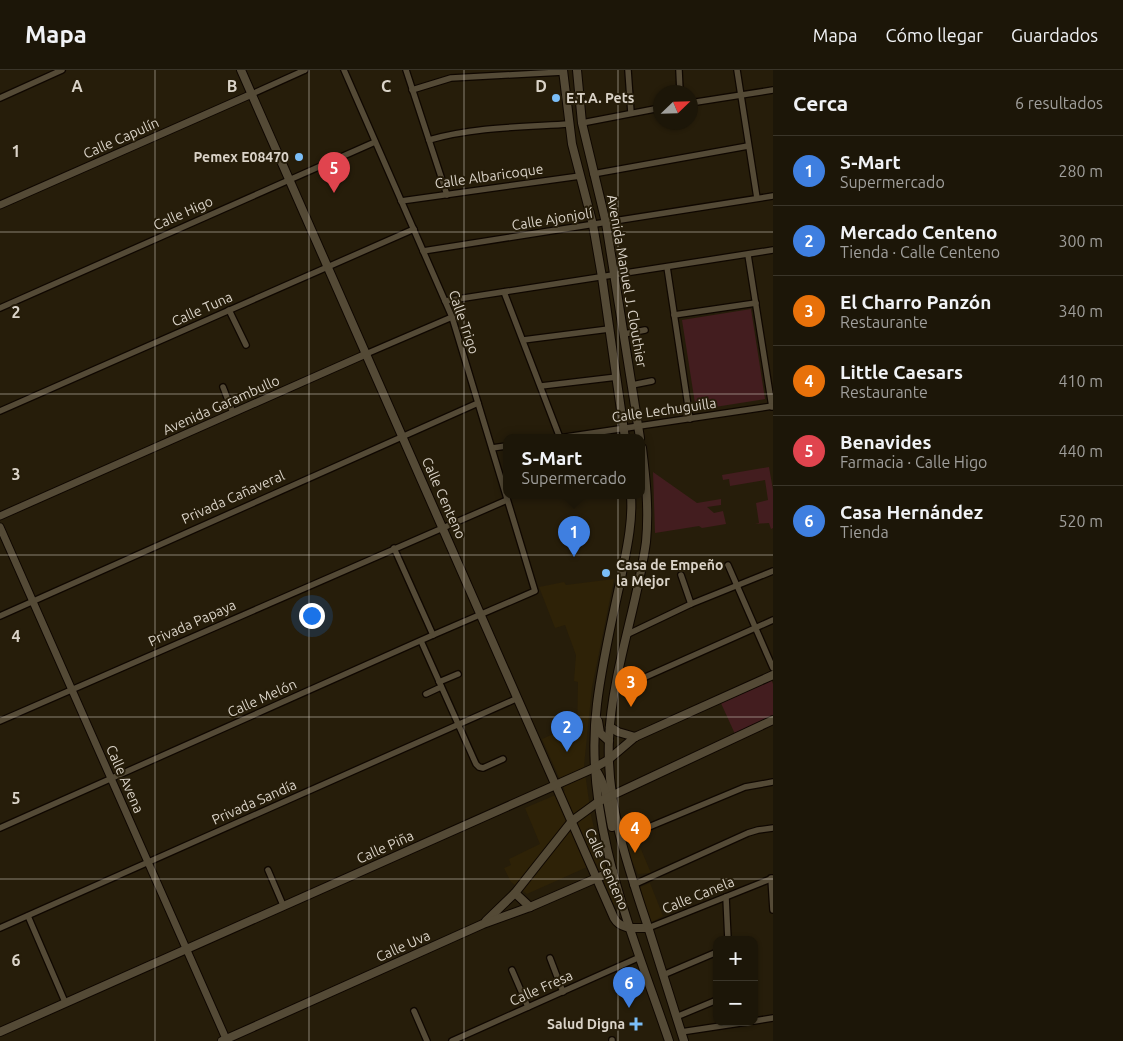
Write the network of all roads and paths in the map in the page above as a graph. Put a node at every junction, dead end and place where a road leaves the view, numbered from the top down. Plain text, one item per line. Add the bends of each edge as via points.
1 (62, 70) edge
2 (241, 70) edge
3 (305, 70) edge
4 (344, 70) edge
5 (406, 70) edge
6 (577, 70) edge
7 (628, 70) edge
8 (679, 70) edge
9 (737, 70) edge
10 (563, 71) edge
11 (680, 85) edge
12 (412, 90) junction
13 (773, 90) edge
14 (252, 94) junction
15 (741, 95) junction
16 (0, 98) edge
17 (698, 102) edge
18 (653, 109) edge
19 (631, 113) junction
20 (582, 122) junction
21 (569, 124) junction
22 (429, 140) junction
23 (375, 142) junction
24 (748, 146) junction
25 (593, 174) junction
26 (580, 176) junction
27 (290, 180) junction
28 (447, 195) junction
29 (773, 196) edge
30 (757, 198) junction
31 (401, 201) junction
32 (0, 205) edge
33 (606, 223) junction
34 (593, 225) junction
35 (414, 229) junction
36 (773, 250) edge
37 (423, 251) junction
38 (748, 255) junction
39 (328, 267) junction
40 (667, 267) junction
41 (615, 275) junction
42 (602, 277) junction
43 (504, 292) junction
44 (445, 301) junction
45 (756, 303) junction
46 (0, 308) edge
47 (229, 310) junction
48 (674, 315) junction
49 (452, 317) junction
50 (609, 328) junction
51 (645, 330) dead end
52 (624, 334) junction
53 (524, 340) junction
54 (246, 345) dead end
55 (366, 354) junction
56 (617, 377) junction
57 (652, 381) dead end
58 (632, 385) junction
59 (541, 386) junction
60 (223, 387) dead end
61 (478, 404) junction
62 (772, 407) edge
63 (0, 412) edge
64 (233, 413) junction
65 (690, 419) junction
66 (638, 426) junction
67 (624, 429) junction
68 (559, 434) edge
69 (588, 434) edge
70 (625, 434) edge
71 (639, 434) edge
72 (403, 436) junction
73 (503, 446) edge
74 (492, 448) junction
75 (645, 479) edge
76 (503, 486) edge
77 (631, 499) edge
78 (507, 500) joint
79 (0, 516) edge
80 (443, 526) junction
81 (0, 527) edge
82 (394, 548) junction
83 (728, 565) dead end
84 (773, 571) edge
85 (681, 575) dead end
86 (736, 586) junction
87 (535, 591) joint
88 (33, 601) junction
89 (691, 604) junction
90 (482, 615) junction
91 (0, 616) edge
92 (773, 620) edge
93 (755, 628) junction
94 (433, 635) junction
95 (626, 635) junction
96 (421, 641) junction
97 (773, 668) edge
98 (458, 674) dead end
99 (773, 675) edge
100 (440, 684) junction
101 (72, 690) junction
102 (614, 691) junction
103 (426, 694) dead end
104 (518, 698) junction
105 (597, 704) junction
106 (773, 720) edge
107 (0, 721) edge
108 (458, 726) junction
109 (610, 727) junction
110 (634, 737) junction
111 (609, 741) junction
112 (503, 759) dead end
113 (608, 760) junction
114 (594, 768) junction
115 (111, 779) junction
116 (773, 782) edge
117 (557, 785) junction
118 (609, 795) junction
119 (598, 802) junction
120 (572, 821) junction
121 (0, 828) edge
122 (773, 828) edge
123 (620, 839) junction
124 (148, 863) junction
125 (628, 868) junction
126 (268, 870) dead end
127 (613, 871) junction
128 (596, 877) junction
129 (772, 878) edge
130 (634, 885) junction
131 (515, 893) junction
132 (726, 897) junction
133 (283, 905) junction
134 (530, 907) junction
135 (773, 910) edge
136 (28, 916) junction
137 (483, 924) junction
138 (0, 928) edge
139 (631, 928) junction
140 (648, 928) junction
141 (728, 936) edge
142 (186, 948) junction
143 (713, 954) edge
144 (640, 957) junction
145 (550, 958) dead end
146 (512, 970) dead end
147 (663, 975) junction
148 (563, 992) junction
149 (65, 1002) junction
150 (713, 1002) edge
151 (528, 1007) junction
152 (414, 1011) dead end
153 (676, 1017) junction
154 (773, 1018) edge
155 (758, 1020) edge
156 (715, 1026) edge
157 (0, 1032) edge
158 (681, 1032) junction
159 (467, 1038) edge
160 (225, 1040) edge
161 (427, 1041) edge
162 (452, 1041) edge
163 (669, 1041) edge
164 (684, 1041) edge

1 - 16 street
2 - 14 main road, Calle Centeno
3 - 14 street
4 - 23 street, Calle Trigo
5 - 12 street
6 - 20 main road, Avenida Manuel J. Clouthier
7 - 19 street
8 - 11 street
9 - 15 street
10 - 12 street via 451,78
10 - 21 main road, Avenida Manuel J. Clouthier
12 - 22 street
13 - 15 street
14 - 27 main road, Calle Centeno
14 - 32 street, Calle Capulín
15 - 17 street
15 - 24 street
18 - 19 street
19 - 20 street
20 - 25 main road, Avenida Manuel J. Clouthier
21 - 22 street via 473,130
21 - 26 main road, Avenida Manuel J. Clouthier
22 - 28 street
23 - 27 street, Calle Higo
23 - 31 street, Calle Trigo
24 - 25 street
24 - 30 street
25 - 33 main road, Avenida Manuel J. Clouthier
26 - 28 street, Calle Albaricoque
26 - 34 main road, Avenida Manuel J. Clouthier
27 - 39 main road, Calle Centeno
27 - 46 street, Calle Higo
28 - 31 street, Calle Albaricoque
29 - 30 street, Calle Ajonjolí
30 - 33 street, Calle Ajonjolí
31 - 35 street, Calle Trigo
33 - 34 street, Calle Ajonjolí
33 - 41 main road, Avenida Manuel J. Clouthier
34 - 37 street, Calle Ajonjolí
34 - 42 main road, Avenida Manuel J. Clouthier
35 - 37 street, Calle Trigo
35 - 39 street, Calle Tuna
36 - 38 street
37 - 44 street, Calle Trigo
38 - 40 street
38 - 45 street
39 - 47 street, Calle Tuna
39 - 55 main road, Calle Centeno
40 - 41 street
40 - 48 street
41 - 42 street
41 - 52 main road, Avenida Manuel J. Clouthier
42 - 43 street
42 - 50 main road, Avenida Manuel J. Clouthier
43 - 44 street
43 - 53 street
44 - 49 street, Calle Trigo
45 - 48 street
45 - 62 street
47 - 54 street
47 - 63 street, Calle Tuna
48 - 65 street
49 - 55 street, Avenida Garambullo
49 - 61 street, Calle Trigo
50 - 53 street
50 - 56 main road, Avenida Manuel J. Clouthier
51 - 52 street
52 - 58 main road, Avenida Manuel J. Clouthier
53 - 59 street
55 - 64 street, Avenida Garambullo
55 - 72 main road, Calle Centeno
56 - 59 street
56 - 67 main road, Avenida Manuel J. Clouthier
57 - 58 street
58 - 66 main road, Avenida Manuel J. Clouthier
59 - 68 street
60 - 64 street
61 - 72 street, Privada Cañaveral
61 - 74 street, Calle Trigo
62 - 65 street, Calle Lechuguilla
64 - 79 street, Avenida Garambullo
65 - 66 street, Calle Lechuguilla
66 - 67 street, Calle Lechuguilla
66 - 71 main road, Avenida Manuel J. Clouthier
67 - 69 street, Calle Lechuguilla
67 - 70 main road, Avenida Manuel J. Clouthier
72 - 80 main road, Calle Centeno
72 - 88 street, Privada Cañaveral
73 - 74 street
74 - 76 street, Calle Trigo
75 - 95 main road via 648,510 646,542
77 - 105 main road via 627,545
78 - 80 street, Privada Papaya
78 - 87 street, Calle Trigo
80 - 82 street, Privada Papaya
80 - 90 main road, Calle Centeno
81 - 88 street, Calle Avena
82 - 94 street
82 - 101 street, Privada Papaya
83 - 86 street
84 - 86 street
85 - 89 street
86 - 89 street
86 - 93 street
87 - 90 street, Calle Melón
88 - 91 street, Privada Cañaveral
88 - 101 street, Calle Avena
89 - 95 street
90 - 94 street, Calle Melón
90 - 104 main road, Calle Centeno
92 - 93 street
93 - 97 street
93 - 102 street
94 - 96 street, Calle Melón
95 - 102 main road
96 - 100 street
96 - 115 street, Calle Melón
98 - 100 street
99 - 110 main road, Calle Piña
100 - 103 street
100 - 108 street
101 - 107 street, Privada Papaya
101 - 115 street, Calle Avena
102 - 109 main road
104 - 108 street, Privada Sandía
104 - 117 main road, Calle Centeno
105 - 111 main road via 600,733
105 - 114 main road
106 - 118 main road
108 - 112 street via 478,767
108 - 124 street, Privada Sandía
109 - 110 main road
109 - 111 main road
110 - 113 main road, Calle Piña
111 - 113 main road
113 - 114 main road, Calle Piña
113 - 118 main road
114 - 117 main road, Calle Piña
114 - 118 main road
114 - 119 main road
115 - 121 street, Calle Melón
115 - 124 street, Calle Avena
116 - 123 street via 745,786
117 - 120 main road, Calle Centeno
117 - 133 main road, Calle Piña
118 - 119 main road
118 - 123 main road
118 - 125 main road via 617,848
119 - 120 main road
119 - 127 main road
120 - 128 main road, Calle Centeno
120 - 131 main road
122 - 130 street via 748,833
123 - 125 main road
124 - 136 street, Privada Sandía
124 - 142 street, Calle Avena
125 - 130 main road
126 - 133 street
127 - 128 main road, Calle Uva
127 - 139 main road
128 - 134 main road, Calle Uva
128 - 139 main road, Calle Centeno via 616,922
129 - 132 street, Calle Canela
129 - 135 street
130 - 140 main road
131 - 134 main road
131 - 137 main road
132 - 140 street, Calle Canela
132 - 141 street
133 - 142 main road, Calle Piña
134 - 137 main road, Calle Uva
136 - 138 street, Privada Sandía
136 - 149 street
137 - 160 main road, Calle Uva
139 - 140 main road, Calle Canela
139 - 144 main road
140 - 147 main road
142 - 149 main road, Calle Piña
142 - 160 street, Calle Avena
143 - 147 street
144 - 148 street, Calle Fresa
144 - 163 main road
145 - 148 street
146 - 151 street
147 - 153 main road
148 - 151 street, Calle Fresa
149 - 157 main road, Calle Piña
150 - 153 street
151 - 159 street, Calle Fresa
152 - 161 street
153 - 158 main road
154 - 155 street
156 - 158 street
158 - 164 main road
159 - 162 street, Calle Fresa

